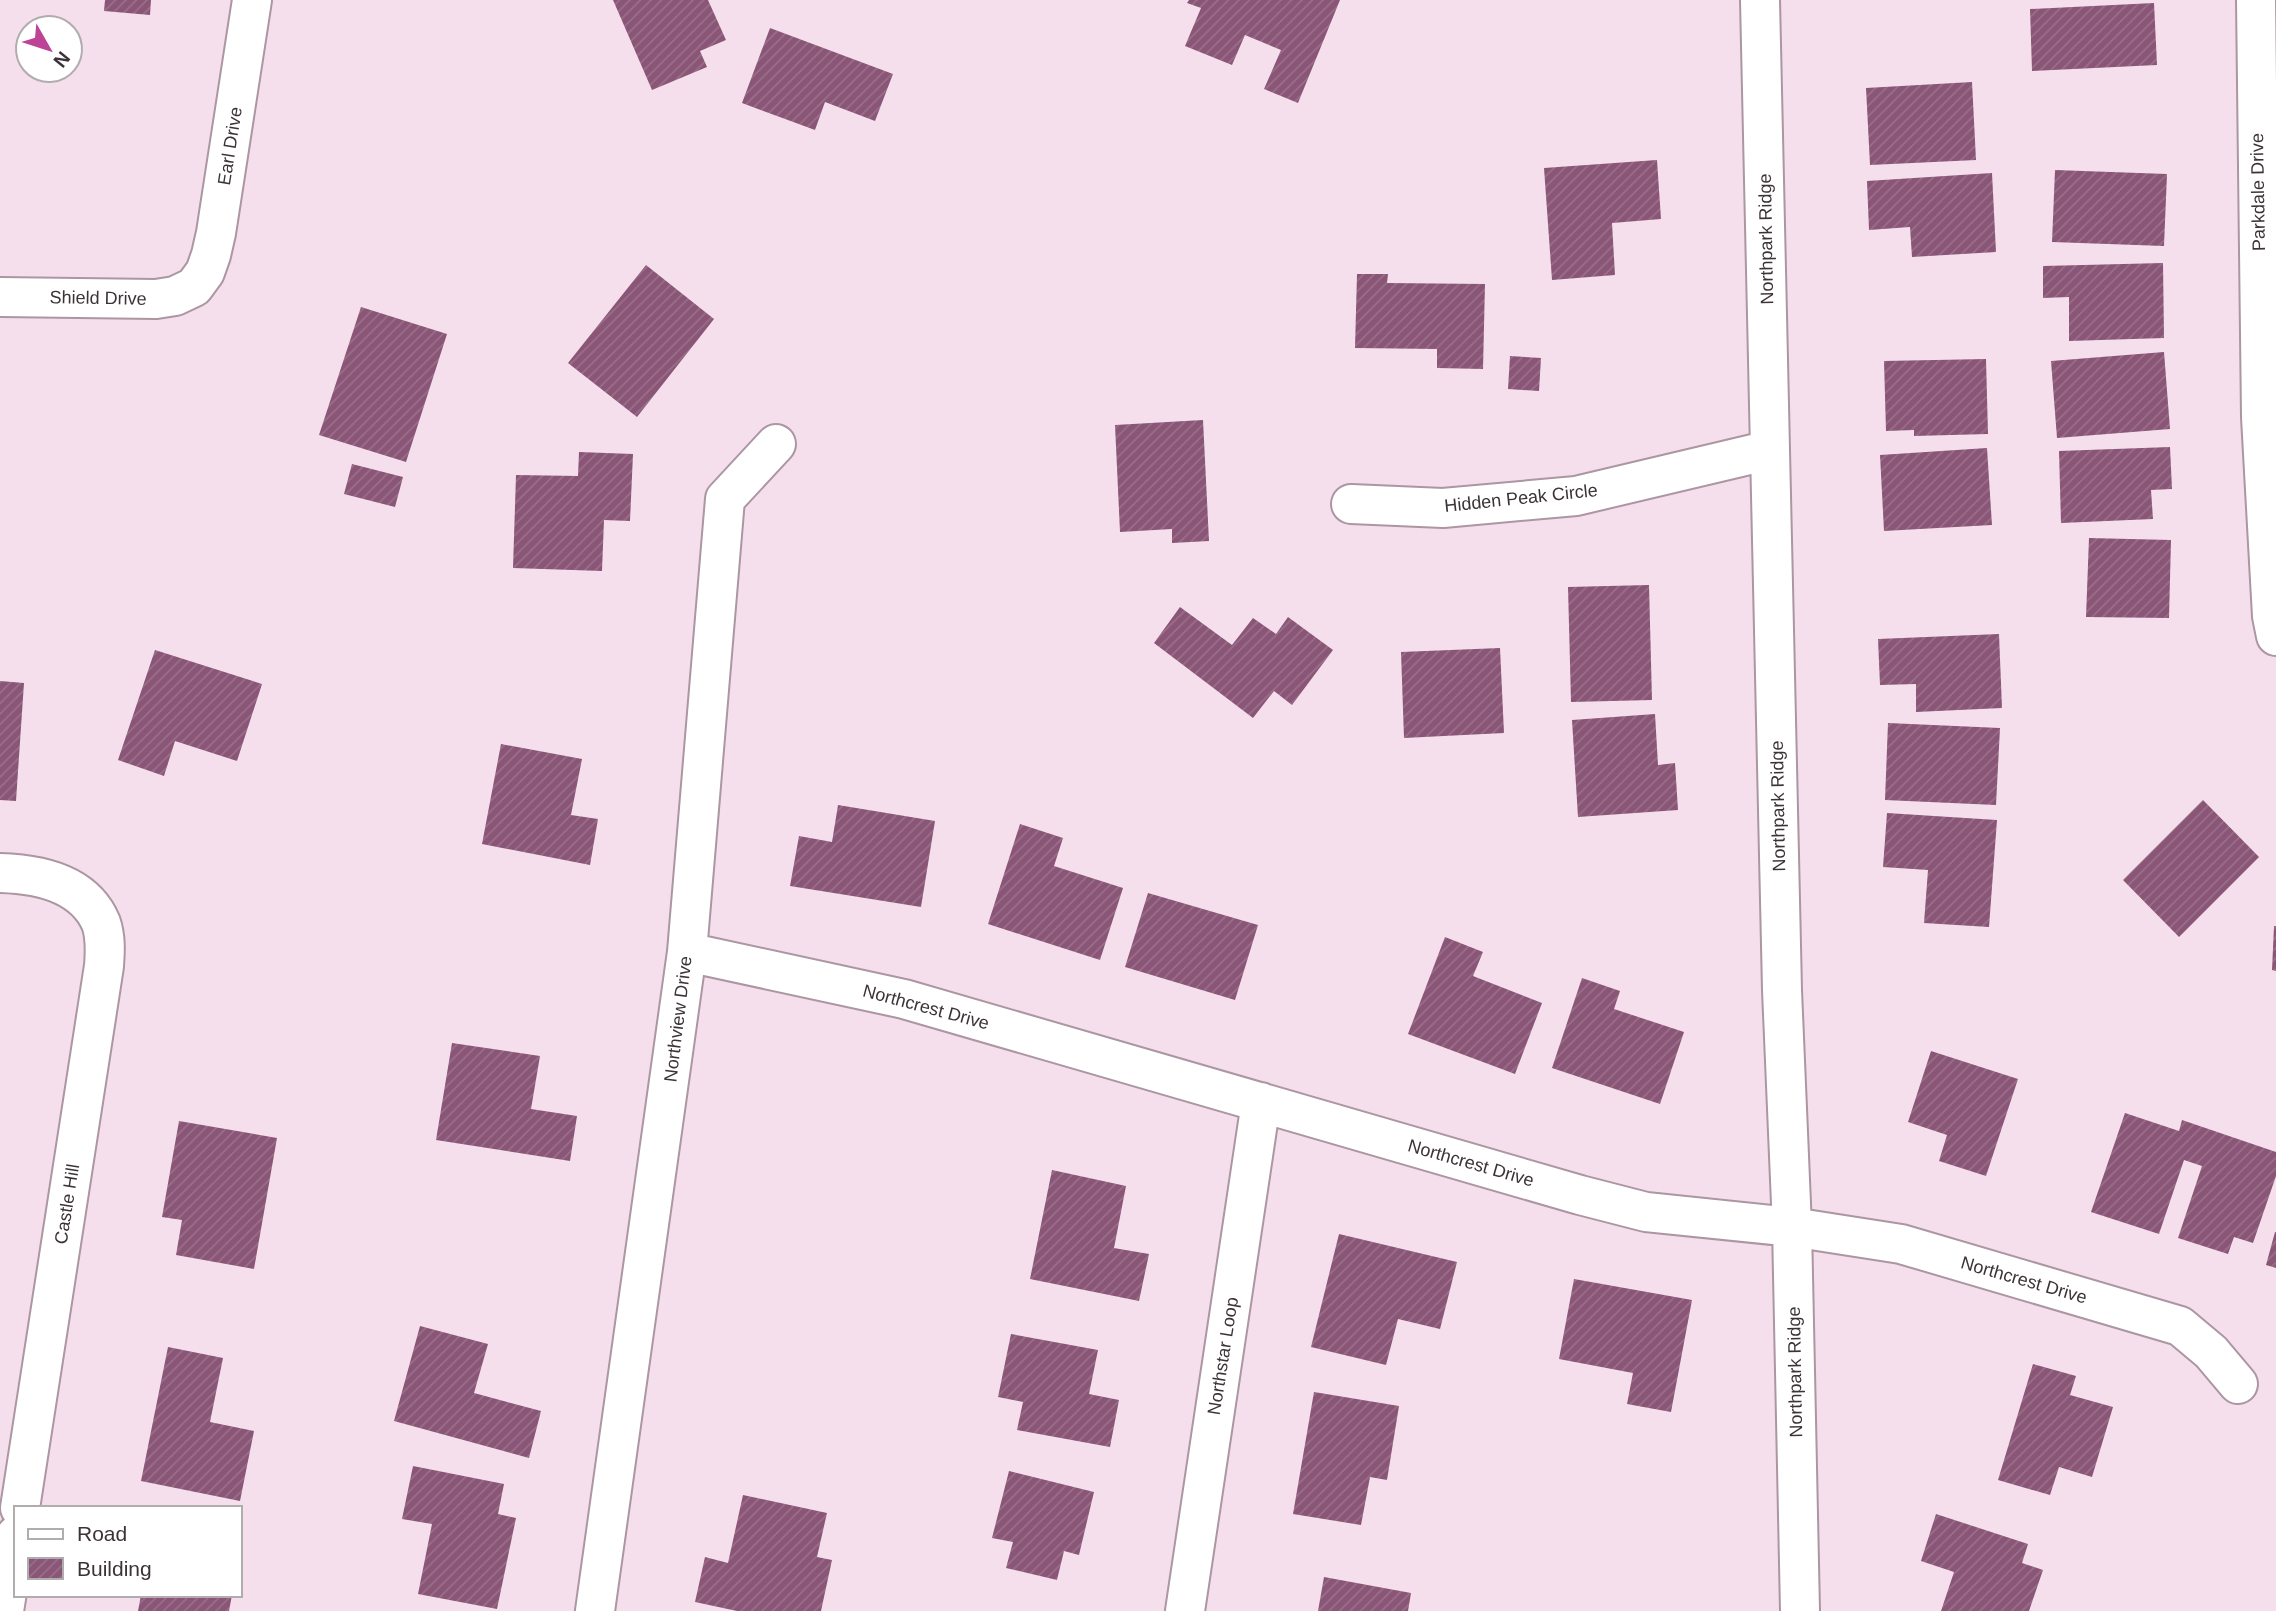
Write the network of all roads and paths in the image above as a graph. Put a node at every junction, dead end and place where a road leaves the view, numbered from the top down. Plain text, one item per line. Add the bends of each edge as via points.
1 (252, 0) edge
2 (1760, 0) edge
3 (2256, 0) edge
4 (194, 287) joint
5 (0, 298) edge
6 (776, 444) dead end
7 (1770, 450) junction
8 (1351, 504) dead end
9 (2276, 636) edge
10 (0, 873) edge
11 (687, 952) junction
12 (1261, 1102) junction
13 (1792, 1227) junction
14 (2238, 1384) dead end
15 (20, 1506) edge
16 (14, 1548) edge
17 (4, 1611) edge
18 (595, 1611) edge
19 (1185, 1611) edge
20 (1800, 1611) edge

1 - 4 street, Earl Drive via 216,233 205,272
2 - 7 street, Northpark Ridge
3 - 9 street, Parkdale Drive via 2261,417
4 - 5 street, Shield Drive via 156,299
6 - 11 street, Northview Drive via 725,499
7 - 8 street, Hidden Peak Circle via 1576,496 1444,508
7 - 13 street, Northpark Ridge
10 - 15 street, Castle Hill via 26,874 71,889 88,903 101,924 105,944
11 - 12 street, Northcrest Drive via 904,999
11 - 18 street, Northview Drive
12 - 13 street, Northcrest Drive via 1646,1212
12 - 19 street, Northstar Loop
13 - 14 street, Northcrest Drive via 1901,1244 2180,1326 2211,1352
13 - 20 street, Northpark Ridge
16 - 17 street

